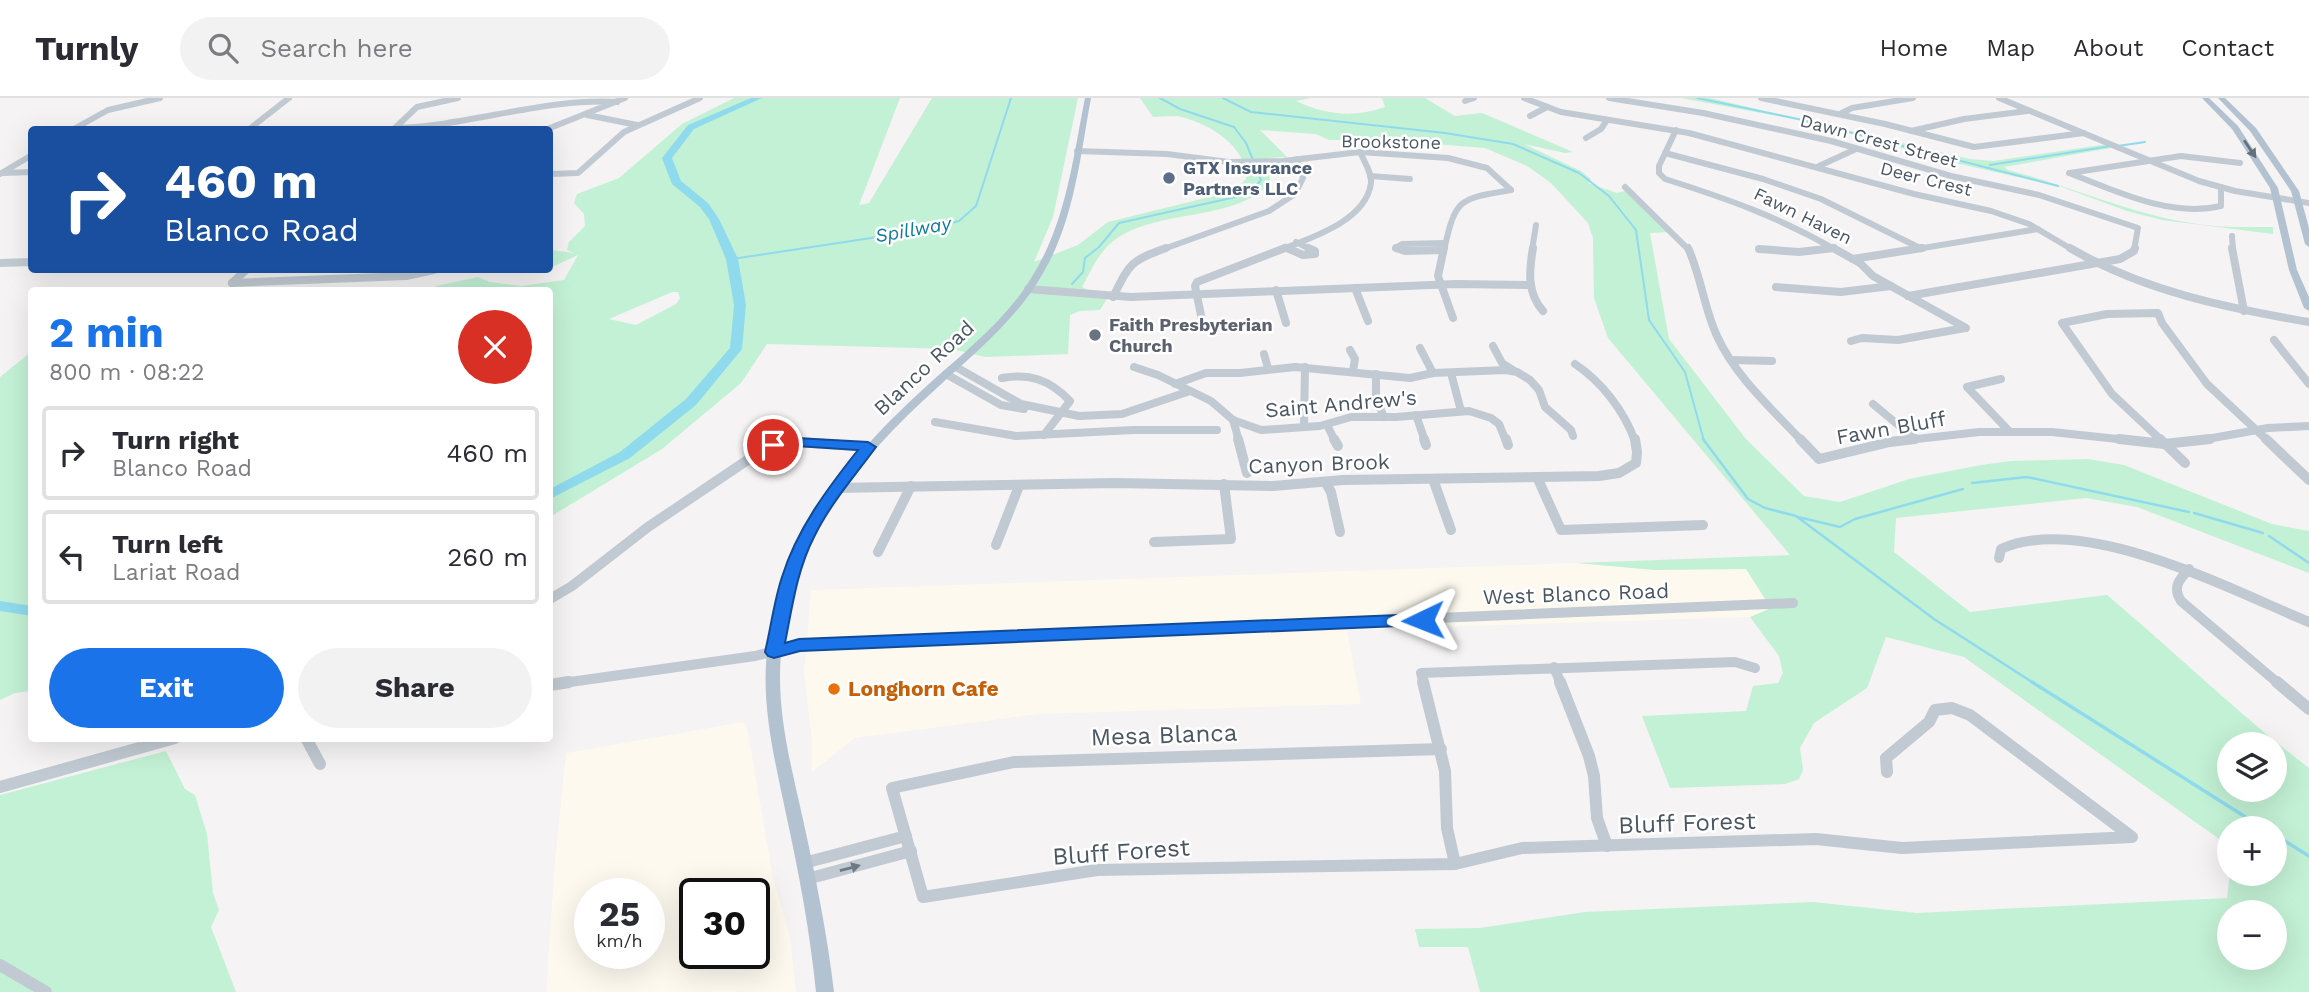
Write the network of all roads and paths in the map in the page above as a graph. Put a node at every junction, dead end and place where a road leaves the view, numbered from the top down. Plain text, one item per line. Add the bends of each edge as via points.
1 (160, 98) edge
2 (289, 98) edge
3 (458, 98) edge
4 (625, 98) edge
5 (700, 98) edge
6 (1088, 98) edge
7 (1474, 98) edge
8 (1524, 98) edge
9 (1609, 98) edge
10 (1761, 98) edge
11 (1913, 98) edge
12 (1999, 98) edge
13 (2206, 98) edge
14 (2221, 98) edge
15 (1775, 99) edge
16 (617, 102) junction
17 (1465, 102) dead end
18 (1546, 107) junction
19 (2217, 109) junction
20 (2030, 111) junction
21 (2235, 111) junction
22 (1840, 114) junction
23 (587, 115) junction
24 (1530, 116) dead end
25 (1607, 120) junction
26 (637, 125) junction
27 (79, 126) edge
28 (253, 126) edge
29 (397, 126) edge
30 (431, 126) edge
31 (553, 127) edge
32 (1676, 130) junction
33 (1910, 131) junction
34 (2084, 133) junction
35 (1586, 138) dead end
36 (1856, 149) junction
37 (1077, 152) junction
38 (1360, 152) junction
39 (1665, 153) junction
40 (28, 157) edge
41 (1297, 159) junction
42 (2147, 160) junction
43 (2240, 163) dead end
44 (1819, 166) junction
45 (28, 172) edge
46 (1, 173) edge
47 (553, 174) edge
48 (1370, 176) junction
49 (1410, 180) dead end
50 (1625, 187) dead end
51 (2221, 187) junction
52 (2277, 198) junction
53 (2298, 201) junction
54 (2309, 203) edge
55 (1442, 213) dead end
56 (1352, 214) junction
57 (1452, 214) junction
58 (1361, 216) dead end
59 (1536, 225) dead end
60 (2039, 229) junction
61 (2232, 236) dead end
62 (1296, 242) junction
63 (2309, 244) edge
64 (1285, 247) junction
65 (1444, 247) junction
66 (1835, 248) junction
67 (1920, 248) junction
68 (1759, 249) dead end
69 (1853, 259) junction
70 (28, 262) edge
71 (0, 263) edge
72 (2097, 263) junction
73 (243, 273) edge
74 (420, 273) edge
75 (1030, 286) junction
76 (1439, 286) junction
77 (1891, 286) junction
78 (1776, 287) dead end
79 (1356, 288) junction
80 (1531, 288) junction
81 (1276, 290) junction
82 (1197, 293) junction
83 (1113, 294) junction
84 (1908, 296) junction
85 (2309, 307) edge
86 (2244, 311) junction
87 (1543, 312) dead end
88 (1453, 318) dead end
89 (1368, 321) dead end
90 (2309, 322) edge
91 (1286, 323) dead end
92 (1203, 325) dead end
93 (2274, 340) dead end
94 (1851, 341) dead end
95 (1493, 346) dead end
96 (1420, 348) dead end
97 (1350, 350) dead end
98 (1265, 354) dead end
99 (1731, 360) junction
100 (1772, 361) dead end
101 (1575, 364) dead end
102 (1134, 367) dead end
103 (1305, 367) junction
104 (1268, 369) junction
105 (951, 371) junction
106 (1353, 372) junction
107 (1517, 372) junction
108 (1433, 373) junction
109 (1451, 373) junction
110 (1376, 374) junction
111 (1002, 378) dead end
112 (2001, 379) dead end
113 (1175, 384) junction
114 (2309, 384) edge
115 (1190, 391) junction
116 (1873, 404) dead end
117 (1461, 411) junction
118 (1122, 414) junction
119 (1061, 415) junction
120 (1416, 415) junction
121 (1384, 417) junction
122 (1233, 421) junction
123 (936, 422) dead end
124 (1304, 425) junction
125 (1327, 425) junction
126 (2309, 426) edge
127 (1133, 430) junction
128 (1217, 430) dead end
129 (2255, 430) junction
130 (2009, 431) junction
131 (1044, 435) junction
132 (1573, 436) dead end
133 (1915, 439) junction
134 (1508, 444) dead end
135 (2164, 444) junction
136 (1426, 445) dead end
137 (1338, 446) dead end
138 (868, 447) junction
139 (2185, 463) dead end
140 (1247, 473) dead end
141 (1537, 477) junction
142 (1433, 479) junction
143 (2309, 480) edge
144 (1326, 483) junction
145 (1224, 484) junction
146 (911, 486) junction
147 (1019, 486) junction
148 (835, 488) junction
149 (1703, 525) dead end
150 (1451, 530) dead end
151 (1340, 532) dead end
152 (1154, 542) dead end
153 (996, 545) dead end
154 (878, 552) dead end
155 (1999, 558) dead end
156 (2189, 569) junction
157 (553, 597) edge
158 (1793, 603) dead end
159 (2309, 622) edge
160 (774, 652) junction
161 (1554, 667) junction
162 (1755, 668) dead end
163 (553, 685) edge
164 (2309, 709) edge
165 (161, 742) edge
166 (308, 742) edge
167 (1441, 749) junction
168 (320, 764) dead end
169 (1887, 772) dead end
170 (0, 787) edge
171 (906, 836) junction
172 (873, 845) junction
173 (1607, 846) junction
174 (911, 851) junction
175 (877, 860) junction
176 (804, 863) junction
177 (1455, 864) junction
178 (807, 879) junction
179 (0, 965) edge
180 (46, 992) edge
181 (825, 992) edge

1 - 27 street via 108,110
2 - 28 street
3 - 29 street via 417,107
4 - 16 street
5 - 26 street
6 - 37 main road, Blanco Road
7 - 17 street
8 - 18 street, Deer Crest
9 - 36 street, Dawn Crest Street via 1703,113
10 - 15 street
11 - 22 street
12 - 20 street
13 - 19 main road
14 - 21 main road
15 - 22 street
16 - 23 street
16 - 30 street via 584,100
18 - 24 street
18 - 25 street, Deer Crest
19 - 21 main road
19 -> 52 main road via 2248,146
20 - 33 street
20 - 34 street
21 - 53 main road via 2267,148
22 - 33 street
23 - 26 street
23 - 31 street
25 - 32 street, Deer Crest
25 - 35 street
26 - 47 street via 616,137 578,173
32 - 39 street
32 - 44 street, Deer Crest
33 - 34 street via 1982,148
34 - 42 street
36 - 44 street
36 - 72 street, Dawn Crest Street via 2039,195 2138,228 2132,254
37 - 41 street, Brookstone via 1167,154 1229,162
37 - 75 main road, Blanco Road via 1060,228
38 - 41 street, Brookstone
38 - 48 street
38 - 57 street, Brookstone via 1472,163 1491,171 1511,191 1472,198
39 - 66 street, Fawn Haven via 1658,170 1665,179 1770,214
39 - 67 street via 1802,192
40 - 46 street
41 - 83 street via 1303,178 1295,194 1269,211 1139,258 1128,267
42 - 43 street via 2188,156
42 - 51 street
42 - 51 street via 2069,173 2187,209 2221,206
44 - 60 street, Deer Crest via 1930,201 1993,212
45 - 46 street
48 - 49 street
48 - 56 street via 1368,193
50 - 99 street, Fawn Bluff via 1687,246 1718,338
51 - 52 street
52 - 53 street
52 - 85 main road via 2293,270
53 - 54 street
53 - 63 main road
55 - 57 street
56 - 58 street
56 - 62 street
57 - 65 street
59 - 80 street
60 - 67 street
60 - 72 street, Deer Crest
61 - 86 street
62 - 64 street
62 - 64 street via 1315,254 1303,256
64 - 82 street via 1202,279 1197,282
65 - 65 street via 1402,244 1396,248 1405,251
65 - 76 street
66 - 68 street via 1799,252
66 - 69 street, Fawn Haven
67 - 69 street
69 - 77 street, Fawn Haven
70 - 71 street
72 - 84 street
72 - 86 street, Deer Crest via 2165,290
73 - 74 street via 232,283
75 - 83 street
75 - 105 main road, Blanco Road
76 - 79 street
76 - 80 street
76 - 88 street
77 - 78 street via 1841,292
77 - 84 street, Fawn Haven
79 - 81 street
79 - 89 street
80 - 87 street
81 - 82 street
81 - 91 street
82 - 83 street
82 - 92 street
84 - 94 street, Fawn Haven via 1966,328 1898,340
86 - 90 street, Deer Crest
93 - 114 street
95 - 107 street via 1502,363
96 - 108 street
97 - 106 street via 1355,359
98 - 104 street
99 - 100 street
99 - 133 street, Fawn Bluff via 1819,459
101 - 141 street, Canyon Brook via 1590,372 1613,402 1640,455 1619,473
102 - 113 street, Saint Andrew's
103 - 104 street
103 - 106 street
103 - 124 street
104 - 113 street via 1206,373
105 - 119 street via 1021,404
105 - 119 street via 1001,405
105 - 138 main road, Blanco Road
106 - 110 street
107 - 109 street
107 - 132 street via 1532,383 1545,407
108 - 109 street
108 - 110 street via 1410,378
109 - 117 street
110 - 121 street via 1376,399
111 - 119 street via 1024,374 1043,379 1070,401
112 - 130 street via 1967,387
113 - 115 street, Saint Andrew's
115 - 118 street
115 - 122 street, Saint Andrew's via 1211,401
116 - 133 street
117 - 120 street, Saint Andrew's
117 - 134 street, Saint Andrew's via 1491,418 1501,426
118 - 119 street
118 - 127 street
119 - 131 street
120 - 121 street, Saint Andrew's
120 - 136 street
121 - 125 street, Saint Andrew's via 1351,417
122 - 124 street, Saint Andrew's via 1272,430
122 - 140 street
123 - 131 street via 1005,436
124 - 125 street, Saint Andrew's
125 - 137 street
126 - 129 street, Fawn Bluff
127 - 128 street
127 - 131 street
129 - 135 street, Fawn Bluff
129 - 135 street via 2199,375 2158,313 2107,314 2062,323 2112,394
129 - 143 street
130 - 133 street, Fawn Bluff
130 - 135 street, Fawn Bluff
135 - 139 street
138 - 148 main road, Blanco Road
138 - 157 street via 773,445 648,527
141 - 142 street, Canyon Brook
141 - 149 street via 1561,530
142 - 144 street, Canyon Brook
142 - 150 street
144 - 145 street, Canyon Brook via 1292,487
144 - 151 street
145 - 147 street, Canyon Brook
145 - 152 street via 1231,539
146 - 147 street, Canyon Brook
146 - 148 street, Canyon Brook
146 - 154 street
147 - 153 street
148 - 160 main road, Blanco Road via 797,558
155 - 156 street via 1999,551 2010,545 2071,541 2126,549
156 - 159 street
156 - 164 street via 2177,582 2181,601
158 - 160 street, West Blanco Road via 799,645
160 - 163 street, West Blanco Road
160 - 176 main road, Blanco Road via 776,720
161 - 162 street via 1735,662
161 - 167 street via 1421,673
161 - 173 street via 1589,756 1597,818
165 - 170 street
166 - 168 street
167 - 171 street, Mesa Blanca via 1014,762 976,768 892,788
167 - 177 street via 1447,828
169 - 173 street, Bluff Forest via 1886,758 1929,722 1935,710 1952,708 1970,715 2132,837 1902,848 1816,839
171 - 172 street
171 - 174 street
172 - 175 street
172 - 176 street
173 - 177 street, Bluff Forest via 1514,849
174 - 175 street
174 - 177 street, Bluff Forest via 923,897 1097,870
178 -> 175 street
176 - 178 main road, Blanco Road
178 - 181 main road, Blanco Road
179 - 180 street

